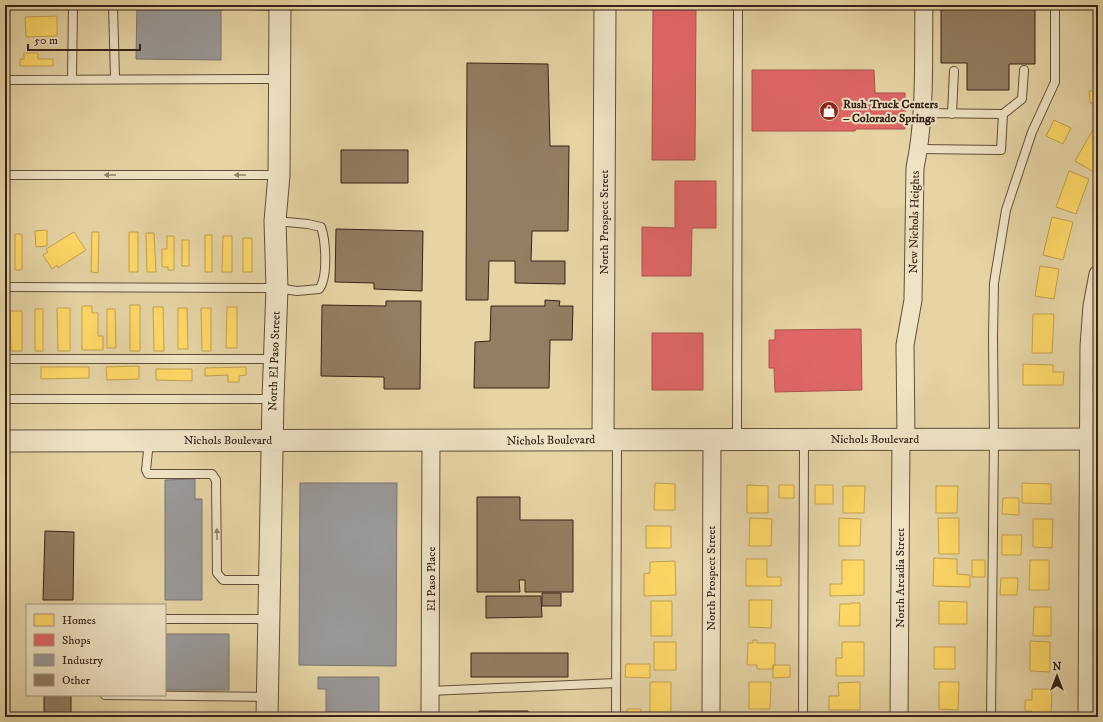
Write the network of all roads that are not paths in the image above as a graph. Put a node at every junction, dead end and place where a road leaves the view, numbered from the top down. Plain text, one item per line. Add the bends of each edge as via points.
1 (73, 5) edge
2 (113, 5) edge
3 (246, 5) edge
4 (605, 5) edge
5 (738, 5) edge
6 (924, 5) edge
7 (1055, 5) edge
8 (280, 6) edge
9 (1024, 70) dead end
10 (954, 71) dead end
11 (115, 78) junction
12 (72, 79) junction
13 (280, 79) junction
14 (5, 80) edge
15 (922, 112) junction
16 (952, 114) junction
17 (1003, 114) junction
18 (919, 149) junction
19 (5, 175) edge
20 (279, 176) junction
21 (275, 221) junction
22 (1098, 274) edge
23 (5, 287) edge
24 (277, 288) junction
25 (5, 359) edge
26 (274, 359) junction
27 (5, 399) edge
28 (273, 399) junction
29 (903, 438) junction
30 (272, 439) junction
31 (610, 439) junction
32 (736, 439) junction
33 (804, 439) junction
34 (994, 439) junction
35 (1093, 439) edge
36 (149, 440) junction
37 (712, 440) junction
38 (5, 441) edge
39 (431, 441) junction
40 (270, 580) junction
41 (166, 619) edge
42 (269, 619) junction
43 (616, 684) junction
44 (430, 691) junction
45 (118, 696) edge
46 (267, 707) edge
47 (430, 717) edge
48 (616, 717) edge
49 (710, 717) edge
50 (802, 717) edge
51 (899, 717) edge
52 (991, 717) edge
53 (1087, 717) edge

1 - 12 lane
2 - 11 lane
3 - 8 lane
4 - 31 street, North Prospect Street
5 - 32 lane
6 - 15 street, New Nichols Heights
7 - 34 lane via 1055,82 1032,132 1017,174 1006,210 999,247 994,284 992,336
8 - 13 street, North El Paso Street
9 - 17 lane via 1022,99
10 - 16 lane
11 - 12 lane
11 - 13 lane
12 - 14 lane
13 - 20 street, North El Paso Street
15 - 16 lane
15 - 18 street, New Nichols Heights
16 - 17 lane
17 - 18 lane via 1000,150
18 - 29 street, New Nichols Heights via 915,168 913,300 905,346
20 -> 19 lane
20 - 21 street, North El Paso Street
21 - 24 street, North El Paso Street
21 - 24 lane via 321,227 325,238 324,284 319,290 297,291
22 - 35 street via 1089,346
23 - 24 lane
24 - 26 street, North El Paso Street
25 - 26 lane
26 - 28 street, North El Paso Street
27 - 28 lane
28 - 30 street, North El Paso Street
29 - 33 street, Nichols Boulevard
29 - 34 street, Nichols Boulevard
29 - 51 street, North Arcadia Street
30 - 36 street, Nichols Boulevard
30 - 39 street, Nichols Boulevard
30 - 40 street, North El Paso Street
31 - 37 street, Nichols Boulevard
31 - 39 street, Nichols Boulevard
31 - 43 lane
32 - 33 street, Nichols Boulevard
32 - 37 street, Nichols Boulevard
33 - 50 lane
34 - 35 street, Nichols Boulevard
34 - 52 lane
35 - 53 street
36 - 38 street, Nichols Boulevard
40 -> 36 lane via 223,580 218,574 216,480 212,474 148,474 146,470
37 - 49 street, North Prospect Street
39 - 44 street, El Paso Place
40 - 42 street, North El Paso Street
41 - 42 lane
42 - 46 street, North El Paso Street
43 - 44 lane
43 - 48 lane
44 - 47 street, El Paso Place
45 - 46 lane

